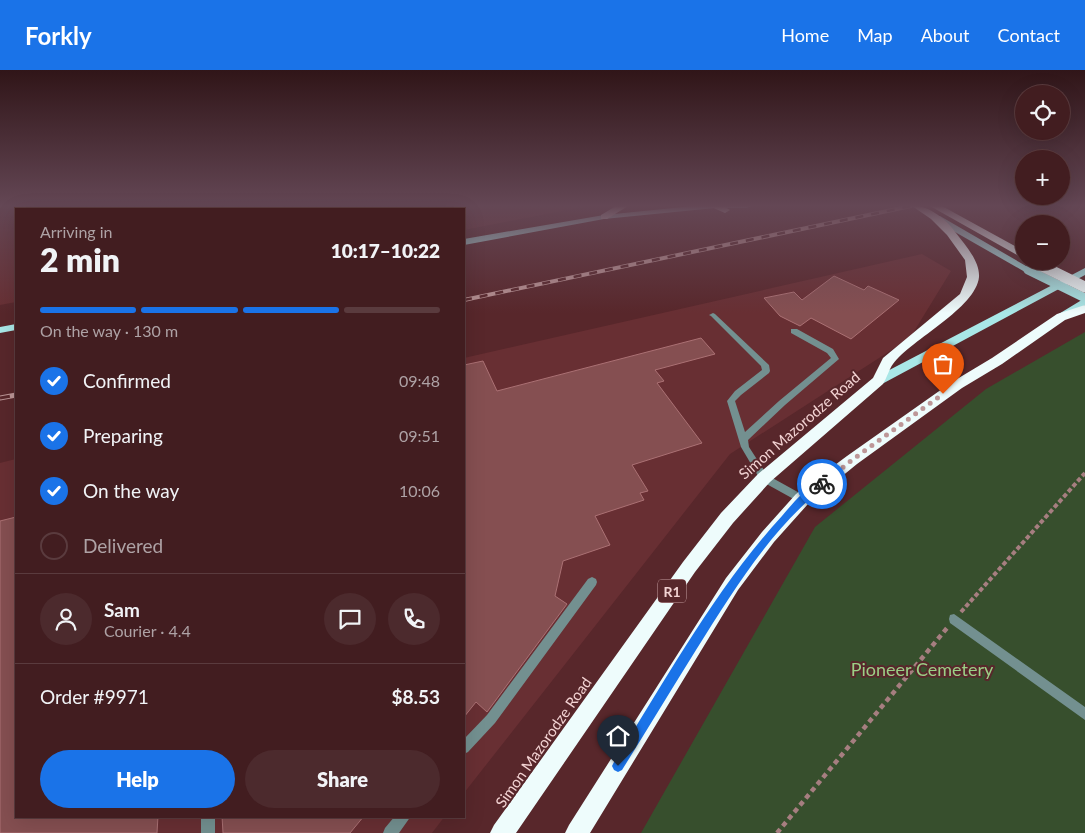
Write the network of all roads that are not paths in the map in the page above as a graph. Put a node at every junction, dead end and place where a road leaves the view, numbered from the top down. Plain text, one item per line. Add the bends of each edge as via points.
1 (957, 242) edge
2 (990, 242) edge
3 (995, 242) edge
4 (1015, 252) edge
5 (1015, 255) edge
6 (1040, 270) edge
7 (1045, 270) edge
8 (1085, 271) edge
9 (1085, 287) edge
10 (1085, 300) edge
11 (1085, 309) edge
12 (713, 315) dead end
13 (1061, 317) junction
14 (15, 327) edge
15 (0, 330) edge
16 (794, 331) dead end
17 (878, 381) junction
18 (743, 439) junction
19 (764, 478) junction
20 (802, 499) junction
21 (592, 582) dead end
22 (954, 619) road end
23 (1085, 714) edge
24 (465, 747) edge
25 (208, 818) edge
26 (402, 818) edge
27 (208, 833) edge
28 (390, 833) edge
29 (502, 833) edge
30 (577, 833) edge

1 - 17 highway via 970,260 971,286 965,296 888,361
2 - 5 main road
3 - 4 highway
6 - 10 main road, bridge
7 - 9 highway, bridge
8 - 17 main road, Simon Mazorodze Road / R1
10 - 13 main road
11 - 13 highway
12 - 18 lane via 766,365 766,371 731,401
13 - 20 highway via 915,414
14 - 15 main road
16 - 18 lane via 830,351 835,358
17 - 19 highway, Simon Mazorodze Road / R1
18 - 19 lane
19 - 20 lane
19 - 29 highway, Simon Mazorodze Road / R1 via 727,518 689,567
20 - 30 highway via 732,584
21 - 24 lane via 491,720
22 - 23 lane
25 - 27 lane
26 - 28 lane

